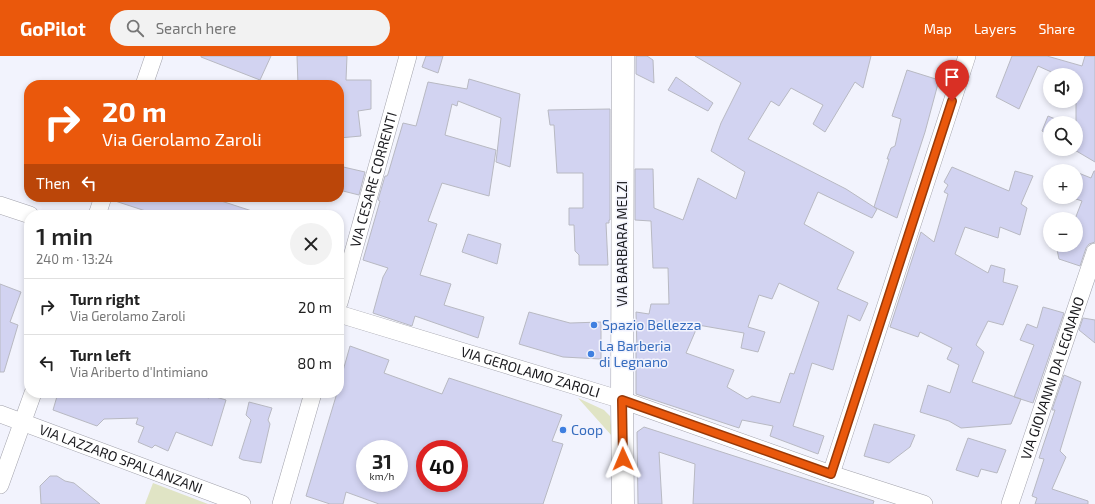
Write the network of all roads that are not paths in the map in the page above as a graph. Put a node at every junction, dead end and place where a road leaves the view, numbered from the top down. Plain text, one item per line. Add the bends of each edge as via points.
1 (154, 56) edge
2 (408, 56) edge
3 (623, 56) edge
4 (966, 56) edge
5 (146, 80) edge
6 (0, 205) edge
7 (24, 213) edge
8 (1095, 252) edge
9 (344, 285) edge
10 (344, 316) edge
11 (31, 398) edge
12 (312, 398) edge
13 (622, 400) junction
14 (0, 414) edge
15 (23, 422) junction
16 (831, 474) junction
17 (0, 485) edge
18 (242, 504) edge
19 (281, 504) edge
20 (623, 504) edge
21 (924, 504) edge
22 (1010, 504) edge

1 - 5 street
2 - 9 street, VIA CESARE CORRENTI
3 - 13 street, VIA BARBARA MELZI
4 - 16 street
6 - 7 street
8 - 22 street, VIA GIOVANNI DA LEGNANO
10 - 13 street, VIA GEROLAMO ZAROLI
11 - 15 street
12 - 19 street
13 - 16 street, VIA GEROLAMO ZAROLI
13 - 20 street, VIA BARBARA MELZI
14 - 15 street, VIA LAZZARO SPALLANZANI
15 - 17 street
15 - 18 street, VIA LAZZARO SPALLANZANI
16 - 21 street, VIA GEROLAMO ZAROLI

